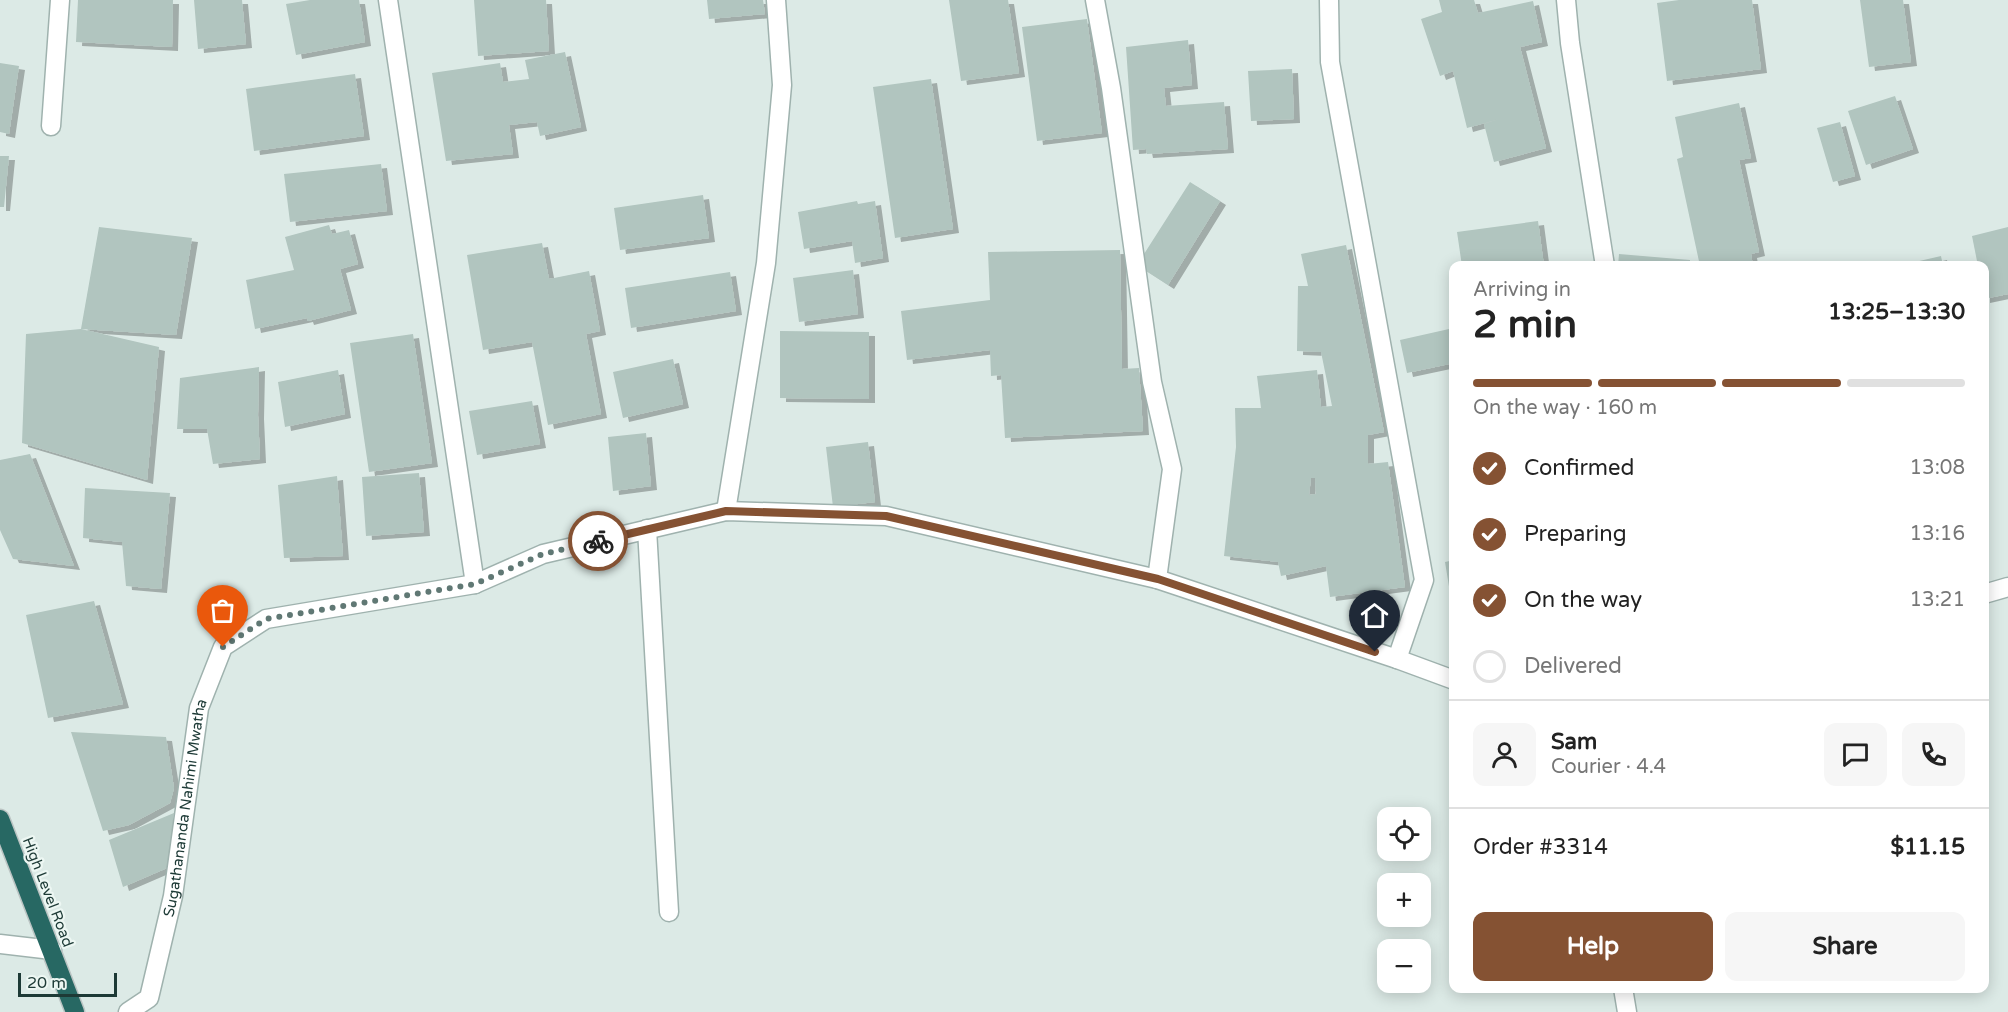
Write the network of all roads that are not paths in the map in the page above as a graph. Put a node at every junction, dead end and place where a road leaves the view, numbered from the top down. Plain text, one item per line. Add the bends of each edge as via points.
1 (60, 0) edge
2 (388, 0) edge
3 (776, 0) edge
4 (1095, 0) edge
5 (1329, 0) edge
6 (1566, 0) edge
7 (51, 126) dead end
8 (1604, 261) edge
9 (726, 511) junction
10 (647, 529) junction
11 (1158, 579) junction
12 (475, 584) junction
13 (2008, 587) edge
14 (1989, 593) edge
15 (1397, 659) junction
16 (1449, 678) edge
17 (0, 819) edge
18 (669, 912) dead end
19 (0, 944) edge
20 (52, 950) junction
21 (1624, 993) edge
22 (75, 1012) edge
23 (128, 1012) edge
24 (1627, 1012) edge

1 - 7 street
2 - 12 street
3 - 9 street via 782,86 766,263
4 - 11 street via 1152,382 1172,469
5 - 15 street via 1330,62 1424,580
6 - 8 street
9 - 10 street, Sugathananda Nahimi Mwatha
9 - 11 street, Sugathananda Nahimi Mwatha via 886,516
10 - 12 street, Sugathananda Nahimi Mwatha via 543,554
10 - 18 street
11 - 15 street, Sugathananda Nahimi Mwatha
12 - 23 street, Sugathananda Nahimi Mwatha via 266,619 223,647 199,708 173,896 149,998
13 - 14 street
15 - 16 street, Sugathananda Nahimi Mwatha
17 - 20 highway, High Level Road
19 - 20 street
20 - 22 highway, High Level Road
21 - 24 street

